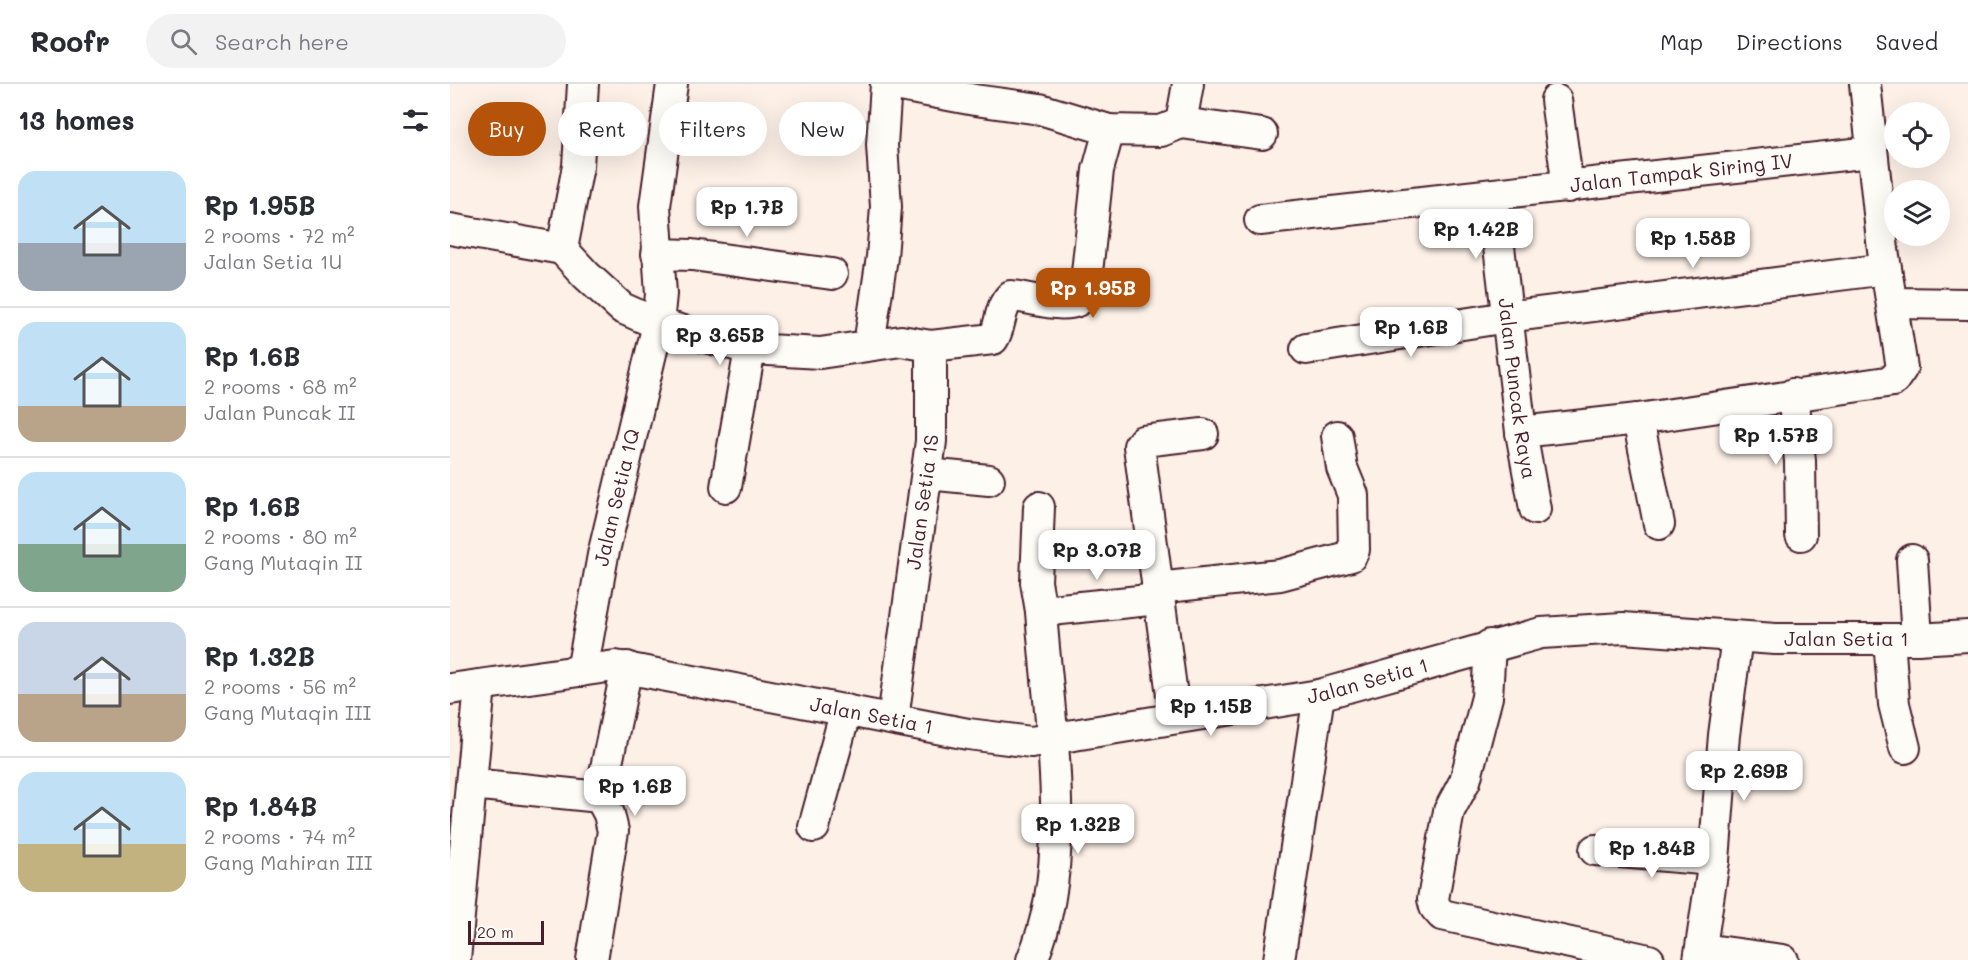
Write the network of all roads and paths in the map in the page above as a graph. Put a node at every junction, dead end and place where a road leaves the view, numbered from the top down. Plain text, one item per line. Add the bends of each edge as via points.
1 (583, 84) edge
2 (672, 84) edge
3 (888, 84) edge
4 (1188, 84) edge
5 (1865, 84) edge
6 (1556, 100) dead end
7 (1181, 123) junction
8 (1109, 130) junction
9 (1262, 134) dead end
10 (1871, 152) junction
11 (1568, 188) junction
12 (1493, 196) junction
13 (1260, 220) dead end
14 (450, 229) edge
15 (562, 249) junction
16 (657, 254) junction
17 (1886, 269) junction
18 (832, 274) dead end
19 (1894, 303) junction
20 (1968, 304) edge
21 (1507, 317) junction
22 (658, 324) junction
23 (869, 345) junction
24 (931, 346) junction
25 (750, 349) junction
26 (1306, 349) dead end
27 (1793, 394) junction
28 (1638, 418) junction
29 (1521, 432) junction
30 (1203, 434) dead end
31 (1337, 436) dead end
32 (927, 474) junction
33 (989, 480) dead end
34 (726, 487) dead end
35 (1039, 507) dead end
36 (1535, 509) dead end
37 (1659, 524) dead end
38 (1801, 535) dead end
39 (1912, 560) dead end
40 (1158, 593) junction
41 (1041, 611) junction
42 (1968, 636) edge
43 (1737, 637) junction
44 (1903, 639) junction
45 (1490, 645) junction
46 (627, 667) junction
47 (582, 671) junction
48 (480, 685) junction
49 (450, 689) edge
50 (1319, 695) junction
51 (846, 710) junction
52 (1175, 718) junction
53 (893, 719) junction
54 (1051, 739) junction
55 (1905, 748) dead end
56 (472, 784) junction
57 (600, 798) junction
58 (814, 827) dead end
59 (1595, 850) dead end
60 (1714, 860) junction
61 (1701, 954) edge
62 (455, 960) edge
63 (592, 960) edge
64 (1032, 960) edge
65 (1279, 960) edge
66 (1649, 960) edge
67 (1784, 960) edge

1 - 15 street via 578,166
2 - 16 street, Jalan Setia 1Q via 655,206
3 - 8 street via 1040,109
3 - 23 street via 882,145 886,207
4 - 7 street
5 - 10 street
6 - 11 street
7 - 8 street via 1161,131
7 - 9 street
8 - 24 street via 1098,170 1082,297 1066,304 1011,296 1005,302 993,339
10 - 11 street, Jalan Tampak Siring IV
10 - 17 street
11 - 12 street, Jalan Tampak Siring IV
12 - 13 street, Jalan Tampak Siring IV
12 - 21 street, Jalan Puncak Raya
14 - 15 street
15 - 22 street via 622,308
16 - 18 street
16 - 22 street, Jalan Setia 1Q via 661,294
17 - 19 street
17 - 21 street
19 - 20 street
19 - 27 street via 1902,368 1893,381
21 - 26 street
21 - 29 street, Jalan Puncak Raya
22 - 25 street
22 - 47 street, Jalan Setia 1Q via 603,555
23 - 24 street via 901,341
23 - 25 street via 820,353
24 - 32 street, Jalan Setia 1S
25 - 34 street
27 - 28 street
27 - 38 street via 1800,461
28 - 29 street
28 - 37 street
29 - 36 street, Jalan Puncak Raya
30 - 40 street via 1143,441 1139,446
31 - 40 street via 1342,468 1353,495 1351,556 1280,575
32 - 33 street
32 - 53 street, Jalan Setia 1S
35 - 41 street via 1036,582
39 - 44 street
40 - 41 street
40 - 52 street
41 - 54 street
42 - 44 street, Jalan Setia 1
43 - 44 street, Jalan Setia 1
43 - 45 street, Jalan Setia 1 via 1582,628
43 - 60 street
44 - 55 street via 1894,704
45 - 50 street, Jalan Setia 1
45 - 66 street via 1487,697 1465,781 1449,811 1433,899 1435,907 1442,915
46 - 47 street, Jalan Setia 1
46 - 51 street, Jalan Setia 1
46 - 57 street
47 - 48 street, Jalan Setia 1
48 - 49 street, Jalan Setia 1
48 - 56 street
50 - 52 street, Jalan Setia 1
50 - 65 street
51 - 53 street, Jalan Setia 1
51 - 58 street
52 - 54 street, Jalan Setia 1
53 - 54 street, Jalan Setia 1 via 1014,741
54 - 64 street via 1057,818 1047,911
56 - 57 street
56 - 62 street
57 - 63 street via 613,831
59 - 60 street
60 - 61 street
61 - 67 street

